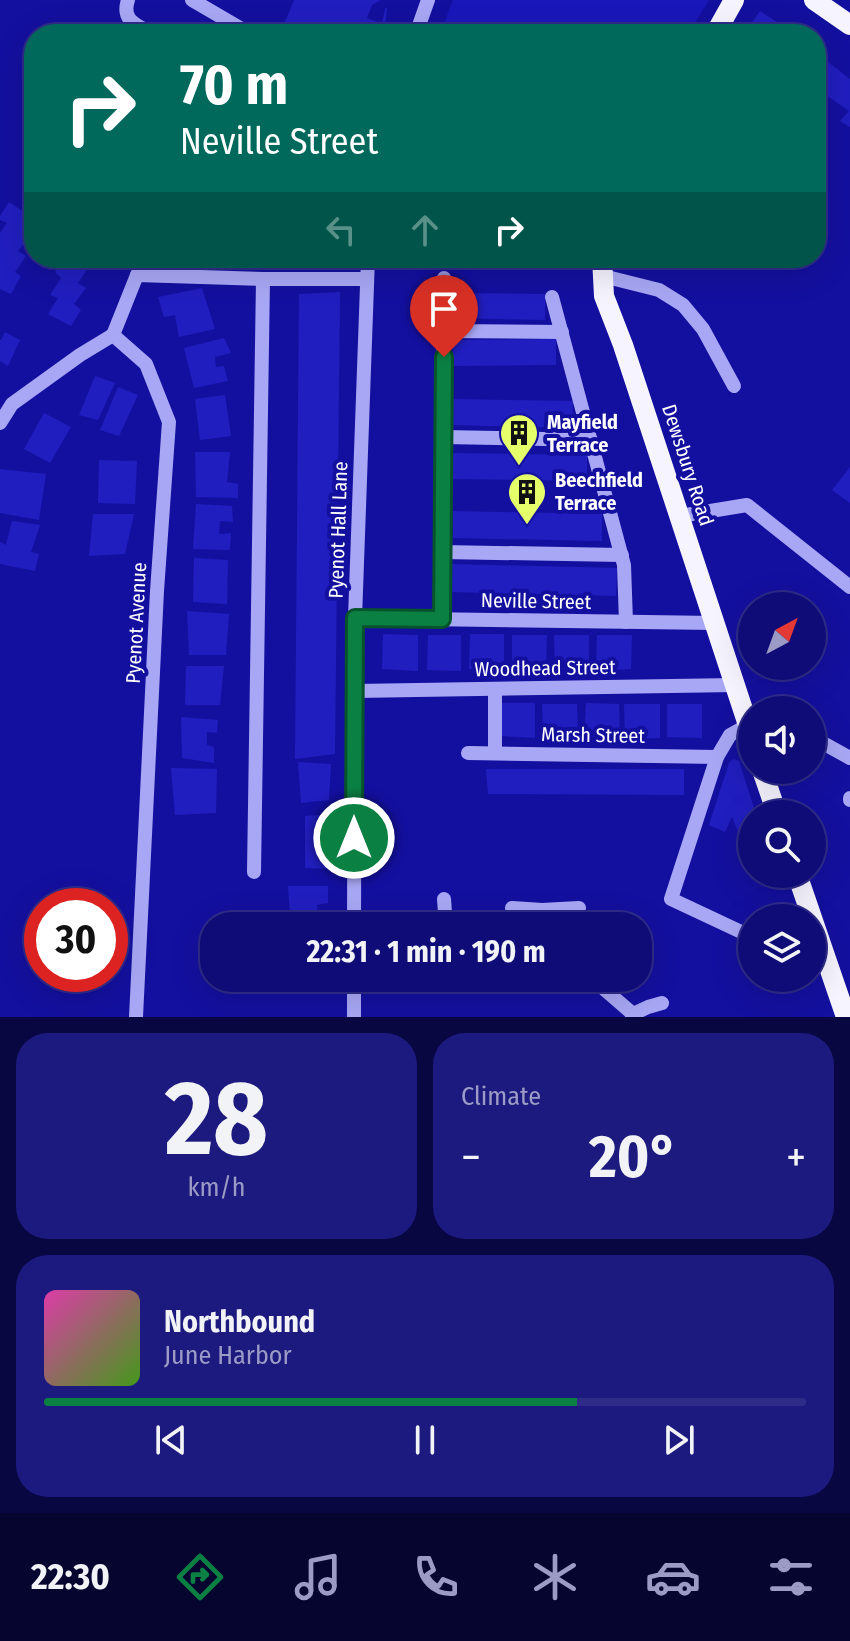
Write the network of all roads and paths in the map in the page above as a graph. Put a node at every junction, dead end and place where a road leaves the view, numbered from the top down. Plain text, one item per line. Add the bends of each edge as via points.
1 (128, 0) edge
2 (192, 0) edge
3 (428, 0) edge
4 (734, 0) edge
5 (814, 0) edge
6 (137, 24) edge
7 (233, 24) edge
8 (420, 24) edge
9 (721, 24) edge
10 (850, 25) edge
11 (141, 268) edge
12 (368, 268) edge
13 (603, 268) edge
14 (605, 268) edge
15 (137, 275) junction
16 (444, 278) dead end
17 (263, 279) junction
18 (367, 279) junction
19 (552, 297) dead end
20 (444, 331) junction
21 (562, 332) junction
22 (113, 335) junction
23 (734, 386) dead end
24 (0, 423) edge
25 (443, 437) junction
26 (591, 440) junction
27 (680, 516) junction
28 (442, 552) junction
29 (622, 555) junction
30 (850, 587) edge
31 (355, 618) junction
32 (442, 619) junction
33 (626, 622) junction
34 (715, 623) junction
35 (736, 685) junction
36 (495, 689) junction
37 (355, 691) junction
38 (740, 696) edge
39 (738, 729) edge
40 (826, 745) edge
41 (468, 753) dead end
42 (495, 753) junction
43 (717, 757) junction
44 (850, 758) edge
45 (254, 872) dead end
46 (444, 899) dead end
47 (512, 908) dead end
48 (579, 908) dead end
49 (542, 910) joint
50 (354, 912) edge
51 (445, 912) edge
52 (738, 929) edge
53 (826, 975) edge
54 (354, 992) edge
55 (607, 992) edge
56 (662, 1003) dead end
57 (632, 1016) edge
58 (136, 1017) edge
59 (354, 1017) edge
60 (846, 1017) edge

1 - 6 street via 129,19
2 - 7 street
3 - 8 street
4 - 9 main road
5 - 10 main road
11 - 15 street
12 - 18 street, Pyenot Hall Lane
13 - 27 main road, Dewsbury Road via 604,296
14 - 23 street via 683,305 703,329
15 - 17 street
15 - 22 street
16 - 20 street
17 - 18 street
17 - 45 street
18 - 31 street, Pyenot Hall Lane
19 - 21 street
20 - 21 street
20 - 25 street
21 - 26 street
22 - 24 street via 12,404
22 - 58 street, Pyenot Avenue via 146,364 169,422
25 - 26 street
25 - 28 street
26 - 29 street
27 - 30 street via 747,505
27 - 34 main road, Dewsbury Road
28 - 29 street
28 - 32 street
29 - 33 street
31 - 32 street, Neville Street
31 - 37 street, Pyenot Hall Lane
32 - 33 street, Neville Street
33 - 34 street, Neville Street
34 - 35 main road, Dewsbury Road
35 - 36 street, Woodhead Street
35 - 38 main road, Dewsbury Road
36 - 37 street, Woodhead Street
36 - 42 street
37 - 50 street, Pyenot Hall Lane
39 - 43 street
40 - 44 street
41 - 42 street, Marsh Street
42 - 43 street, Marsh Street
43 - 52 street via 671,899
46 - 51 street
47 - 49 street
48 - 49 street
53 - 60 main road
54 - 59 street
55 - 57 street
56 - 57 street

